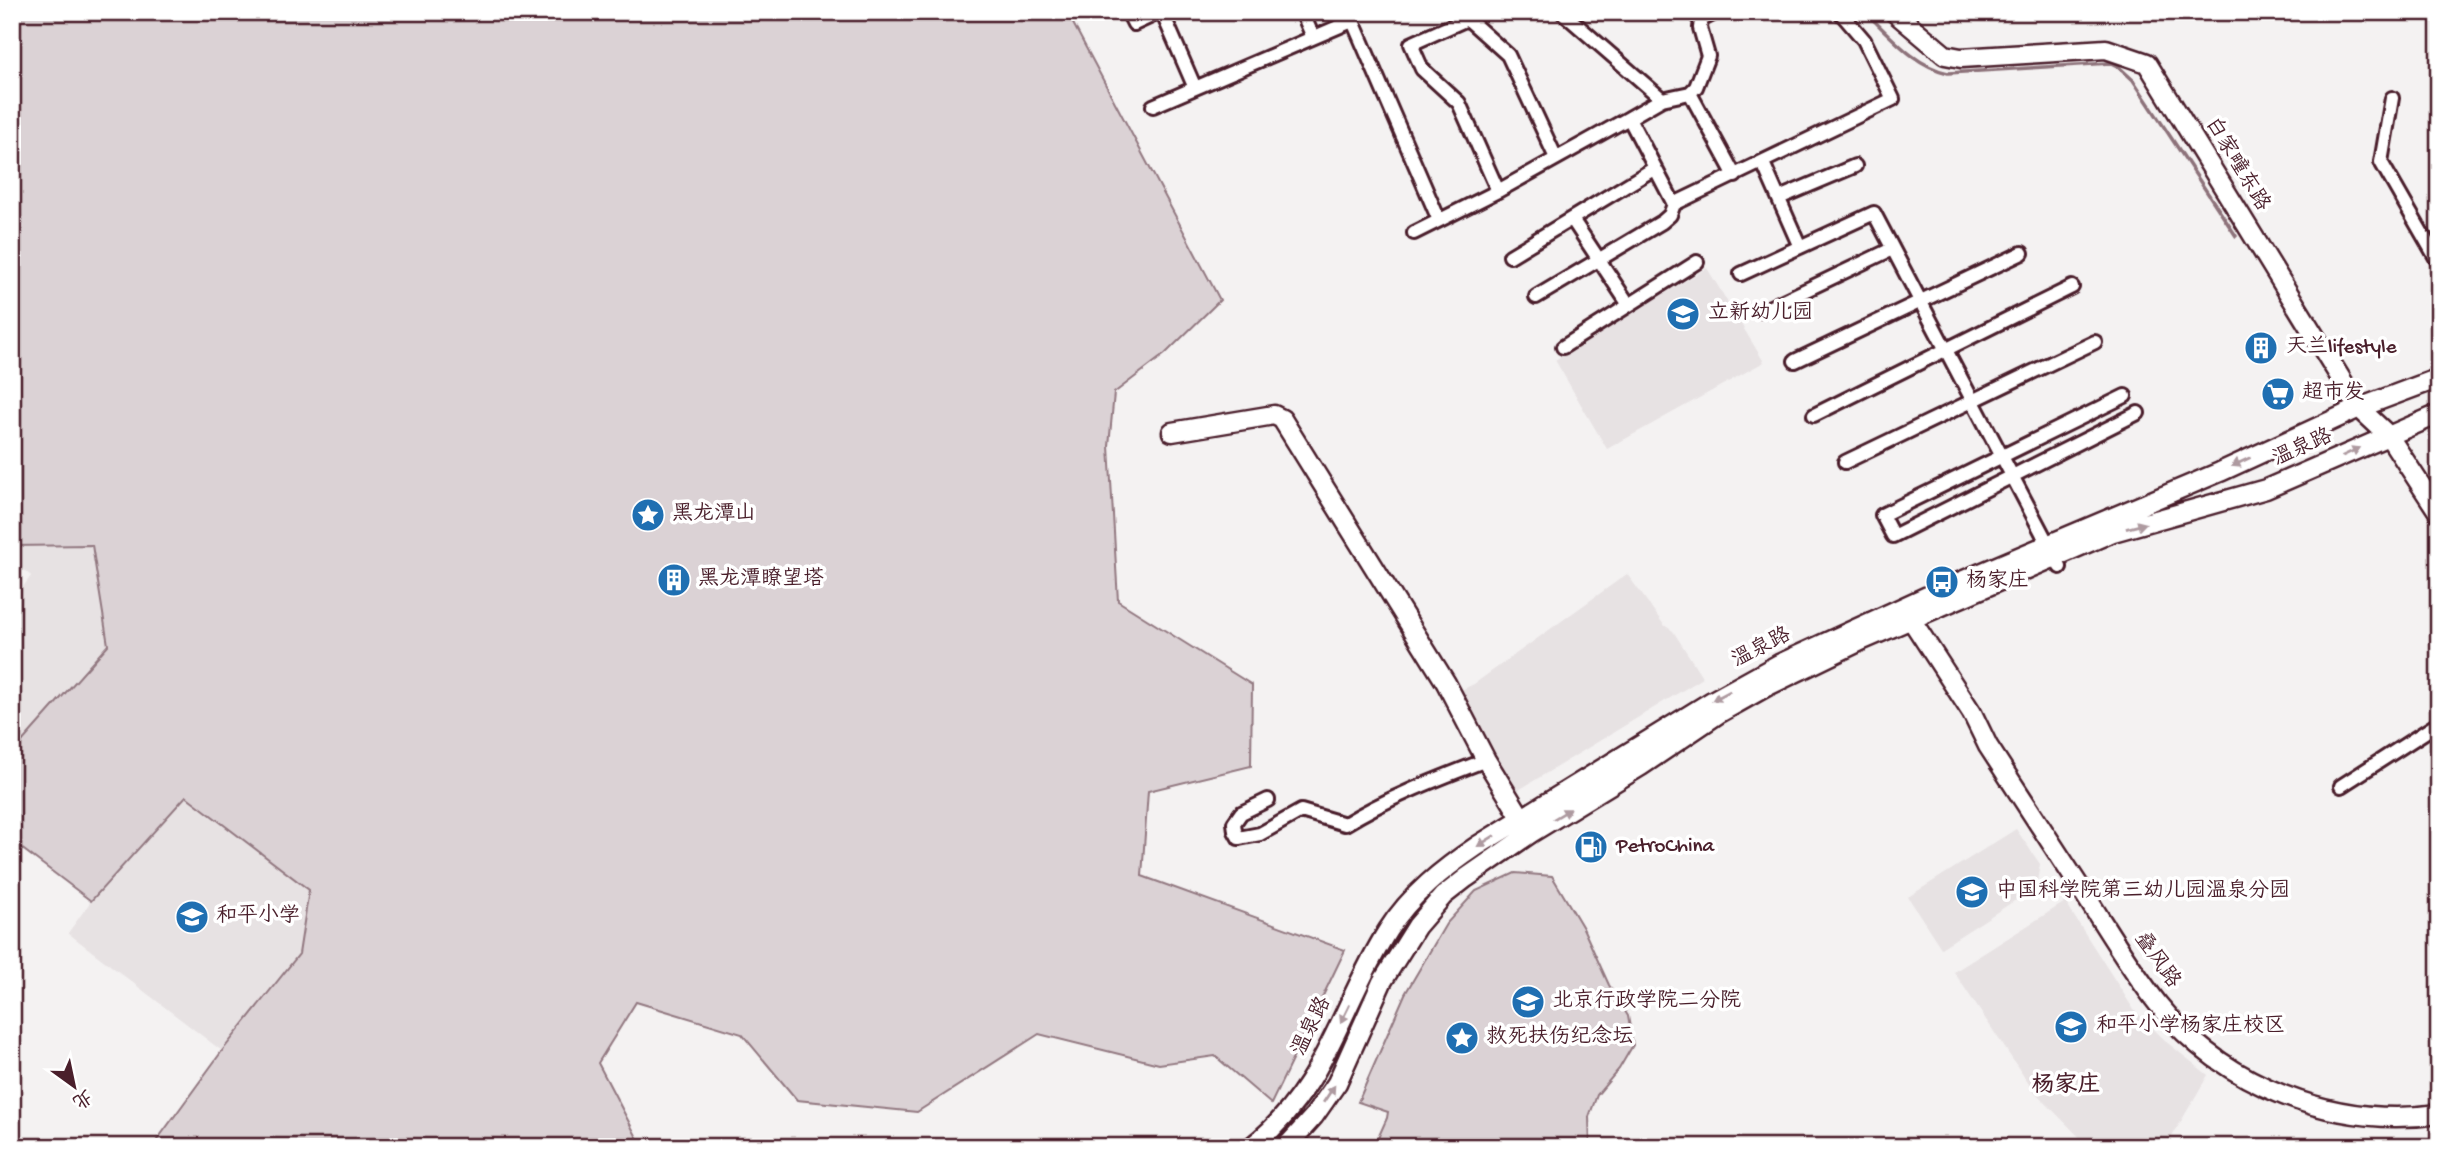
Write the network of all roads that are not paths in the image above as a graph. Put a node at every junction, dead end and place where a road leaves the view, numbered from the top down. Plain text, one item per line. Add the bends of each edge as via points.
1 (1128, 12) edge
2 (1161, 12) edge
3 (1302, 12) edge
4 (1562, 12) edge
5 (1717, 12) edge
6 (1840, 12) edge
7 (1894, 12) edge
8 (1464, 15) edge
9 (1697, 16) edge
10 (1350, 17) edge
11 (1313, 37) junction
12 (1195, 88) junction
13 (1690, 93) junction
14 (2392, 98) dead end
15 (1662, 99) junction
16 (1153, 106) dead end
17 (1629, 118) junction
18 (1556, 158) junction
19 (1763, 163) junction
20 (1855, 166) dead end
21 (1655, 168) junction
22 (1735, 176) junction
23 (1498, 191) junction
24 (1779, 198) junction
25 (1674, 204) junction
26 (1572, 219) junction
27 (1439, 220) junction
28 (1414, 233) dead end
29 (1800, 247) junction
30 (1892, 249) junction
31 (2022, 253) dead end
32 (1510, 256) dead end
33 (1599, 259) junction
34 (1697, 262) dead end
35 (2439, 262) edge
36 (1741, 274) dead end
37 (2072, 287) dead end
38 (1536, 297) dead end
39 (1920, 301) junction
40 (1629, 305) junction
41 (1762, 311) dead end
42 (2095, 342) dead end
43 (1563, 347) dead end
44 (1945, 350) junction
45 (1796, 360) dead end
46 (2439, 378) edge
47 (2125, 396) dead end
48 (1973, 401) junction
49 (2359, 408) junction
50 (2138, 413) dead end
51 (2439, 414) edge
52 (1814, 415) dead end
53 (1172, 432) dead end
54 (2388, 435) junction
55 (2002, 457) junction
56 (1845, 462) dead end
57 (2012, 476) junction
58 (2439, 513) edge
59 (2054, 556) junction
60 (1907, 613) junction
61 (2439, 723) edge
62 (1486, 760) junction
63 (2341, 786) dead end
64 (1268, 800) dead end
65 (1526, 826) junction
66 (2439, 1114) edge
67 (1251, 1147) edge
68 (1286, 1147) edge

1 - 2 street via 1134,24
2 - 12 street
3 - 11 street
4 - 15 street
5 - 9 street
6 - 19 street via 1864,40 1893,99
7 - 49 main road, 白家疃东路 via 1945,55 1961,58 2106,49 2147,63
8 - 18 street via 1508,55
8 - 23 street via 1411,44 1422,69 1459,103
9 - 13 street via 1708,56
10 - 11 street
10 - 27 street
11 - 12 street
12 - 16 street
13 - 15 street
13 - 22 street
14 - 35 street via 2381,162
15 - 17 street
17 - 18 street
17 - 21 street
18 - 23 street
19 - 22 street
19 - 24 street
20 - 24 street
21 - 25 street
21 - 26 street
22 - 25 street
23 - 27 street
24 - 29 street
25 - 33 street via 1662,222
26 - 32 street
26 - 33 street
27 - 28 street
29 - 30 street via 1874,213
29 - 36 street
30 - 39 street
30 - 41 street
31 - 39 street
33 - 38 street
33 - 40 street
34 - 40 street
37 - 44 street
39 - 44 street
39 - 45 street
40 - 43 street
42 - 48 street
44 - 48 street
44 - 52 street
46 - 49 main road, 温泉路
47 - 55 street
48 - 55 street
48 - 56 street
49 - 54 main road, 白家疃东路
49 -> 59 main road, 温泉路 via 2220,471
50 - 57 street
51 - 54 main road, 温泉路
53 - 62 main road via 1274,415 1282,419 1446,683
54 - 58 main road, 白家疃东路
59 -> 54 main road, 温泉路 via 2113,532 2266,489
55 - 57 street
55 - 57 street via 1882,515 1893,536
57 - 59 street
59 - 60 main road, 温泉路
60 - 65 main road, 温泉路 via 1718,714 1641,766
60 - 66 main road, 叠风路 via 2132,967 2160,1006 2188,1034 2255,1083 2311,1104 2386,1118
61 - 63 street
62 - 64 street via 1402,794 1345,824 1301,810 1260,834 1239,838 1234,823 1241,813
62 - 65 main road
65 -> 67 main road, 温泉路 via 1445,869 1403,911 1370,961 1307,1088 1278,1125
68 -> 65 main road, 温泉路 via 1336,1083 1382,982 1417,926 1443,896

